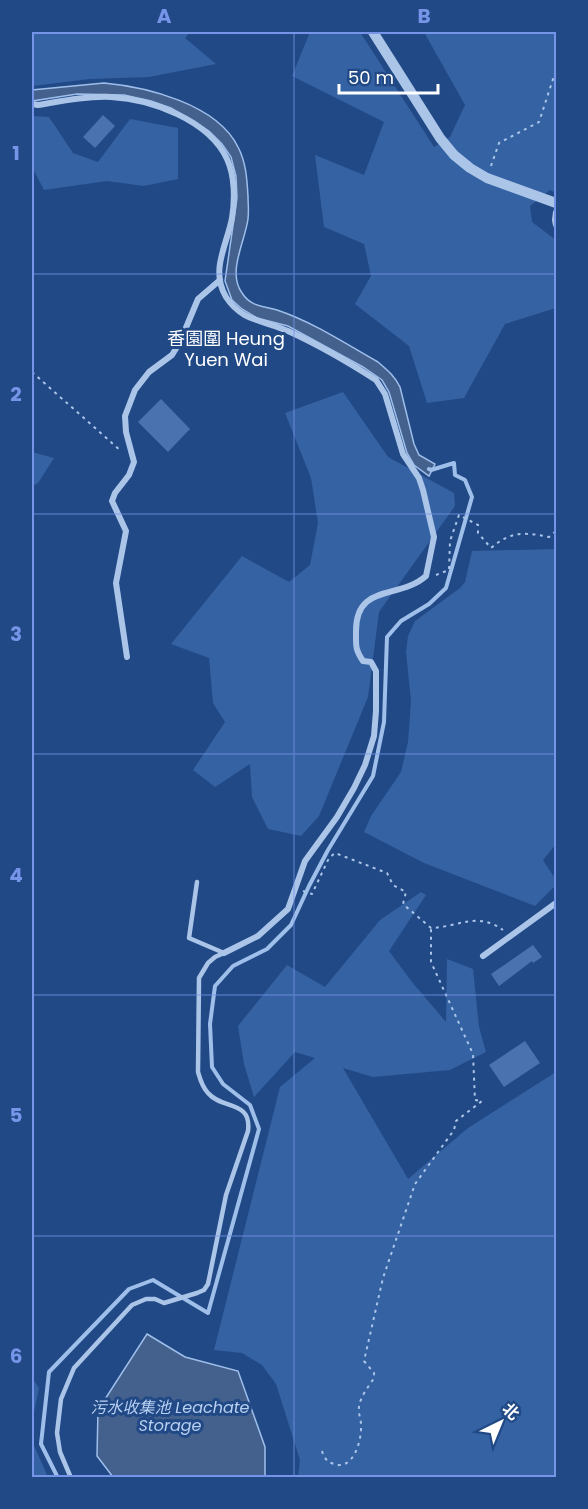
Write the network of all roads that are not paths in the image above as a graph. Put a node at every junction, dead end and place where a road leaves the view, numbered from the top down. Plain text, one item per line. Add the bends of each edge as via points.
1 (373, 32) edge
2 (32, 104) edge
3 (556, 202) edge
4 (556, 212) edge
5 (556, 225) edge
6 (220, 280) junction
7 (127, 657) dead end
8 (197, 882) dead end
9 (556, 903) edge
10 (224, 953) junction
11 (483, 956) dead end
12 (71, 1478) edge

1 - 3 street via 447,148 487,178
2 - 6 street via 96,97 131,99 177,114 217,143 227,159 234,194 232,218 219,265
4 - 5 street
6 - 7 street via 198,299 172,355 149,372 135,390 125,416 134,462 112,501 126,531 116,583
6 - 10 street via 227,298 250,320 286,330 376,380 385,394 403,454 419,478 434,537 426,576 410,587 370,598 356,622 356,650 376,671 376,711 374,736 354,788 305,861 288,909 258,936
8 - 10 lane via 189,938
9 - 11 street
10 - 12 lane via 208,963 199,978 198,1072 209,1095 240,1109 249,1122 249,1131 226,1195 208,1284 204,1290 176,1300 164,1303 146,1299 132,1305 74,1368 60,1399 57,1433

